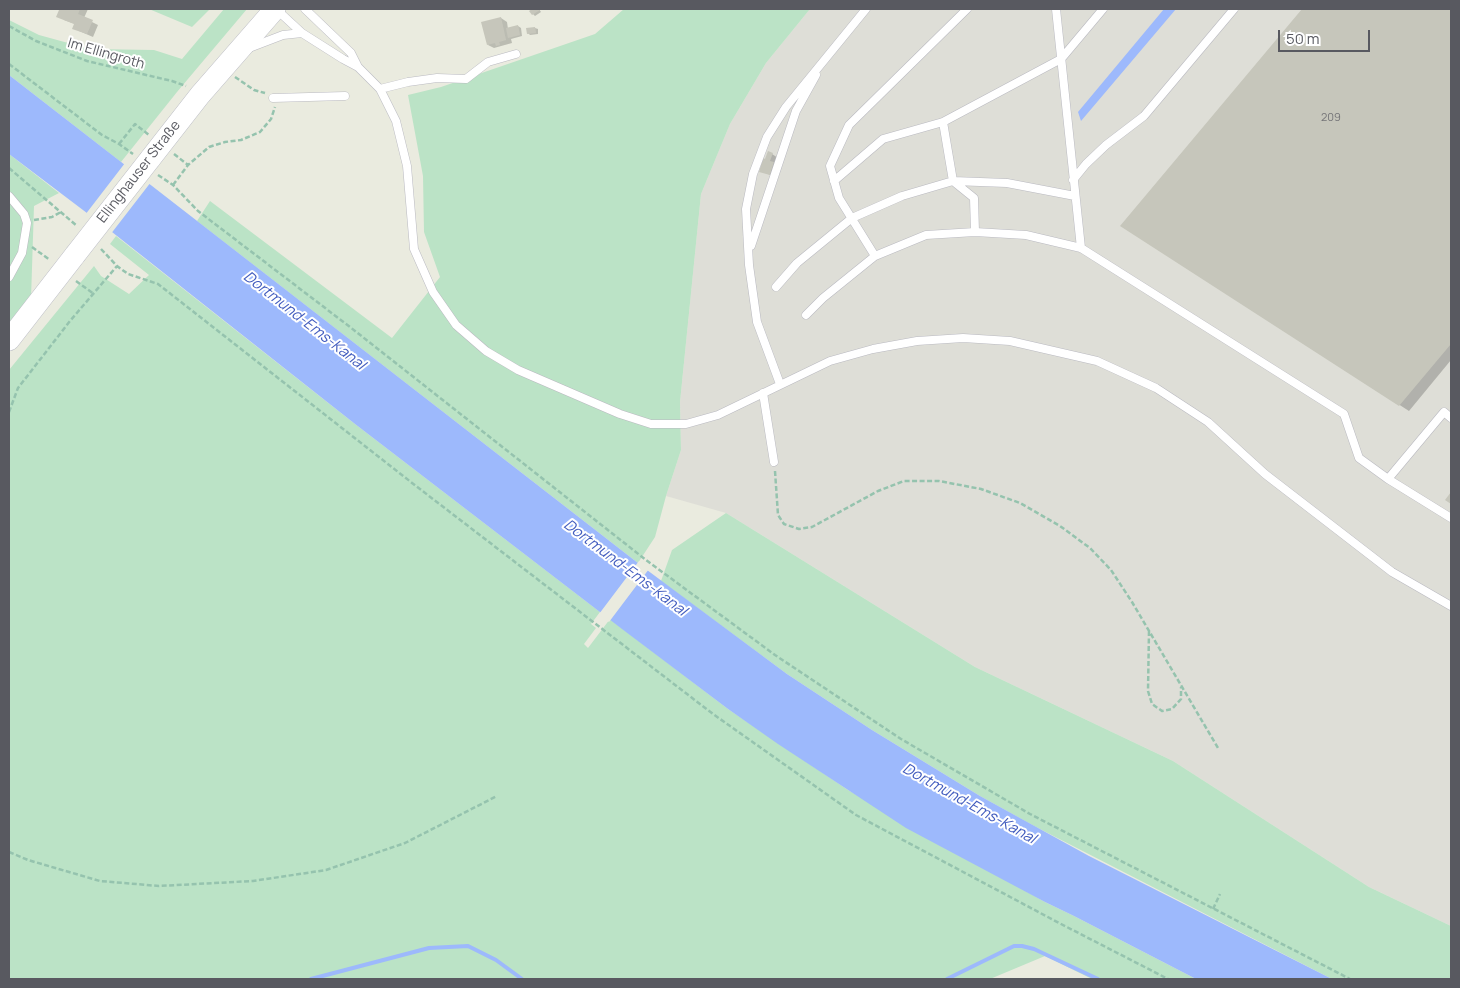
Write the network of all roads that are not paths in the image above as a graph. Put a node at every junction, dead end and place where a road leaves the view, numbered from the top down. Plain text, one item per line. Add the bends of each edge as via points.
1 (275, 9) edge
2 (305, 9) edge
3 (866, 9) edge
4 (967, 9) edge
5 (1056, 9) edge
6 (1103, 9) edge
7 (1234, 9) edge
8 (302, 33) junction
9 (237, 52) junction
10 (516, 54) dead end
11 (827, 56) junction
12 (1061, 59) junction
13 (358, 66) junction
14 (380, 89) junction
15 (345, 96) dead end
16 (272, 98) road end
17 (943, 122) junction
18 (834, 180) junction
19 (1073, 180) junction
20 (953, 182) junction
21 (9, 196) edge
22 (1075, 196) junction
23 (852, 218) junction
24 (975, 232) junction
25 (1080, 248) junction
26 (875, 256) junction
27 (749, 265) junction
28 (9, 277) edge
29 (776, 287) dead end
30 (806, 315) dead end
31 (9, 340) edge
32 (780, 384) junction
33 (763, 393) junction
34 (1451, 418) edge
35 (774, 462) road end
36 (1388, 479) junction
37 (1451, 518) edge
38 (1451, 606) edge

1 - 8 lane
1 - 9 main road, Ellinghauser Straße
2 - 13 lane via 352,53
3 - 11 lane
4 - 18 lane via 849,125 830,166
5 - 12 lane
6 - 12 lane
7 - 19 lane via 1144,116 1106,145
8 - 9 lane via 278,36
8 - 13 lane
9 - 31 main road, Ellinghauser Straße, bridge
10 - 14 lane via 488,62 466,79 438,78
11 - 27 lane via 796,111 752,240
11 - 27 lane via 776,122 753,174 746,209
12 - 17 lane
12 - 19 lane
13 - 14 lane
14 - 33 lane via 396,121 407,166 414,249 434,292 456,325 486,351 526,374 650,424 686,424 705,419
15 - 16 lane
17 - 18 lane via 883,139
17 - 20 lane
18 - 23 lane via 839,198
19 - 22 lane
20 - 22 lane via 1007,184
20 - 23 lane via 902,196
20 - 24 lane via 974,198
21 - 28 lane via 28,222 22,253
22 - 25 lane
23 - 26 lane
23 - 29 lane via 796,263
24 - 25 lane via 1026,235
24 - 26 lane via 926,235
25 - 36 lane via 1344,414 1359,458
26 - 30 lane
27 - 32 lane via 757,322
32 - 33 lane
32 - 38 lane via 830,361 873,348 917,341 962,338 1010,341 1097,361 1156,388 1208,422 1265,474 1392,572
33 - 35 lane
34 - 36 lane via 1444,412
36 - 37 lane

